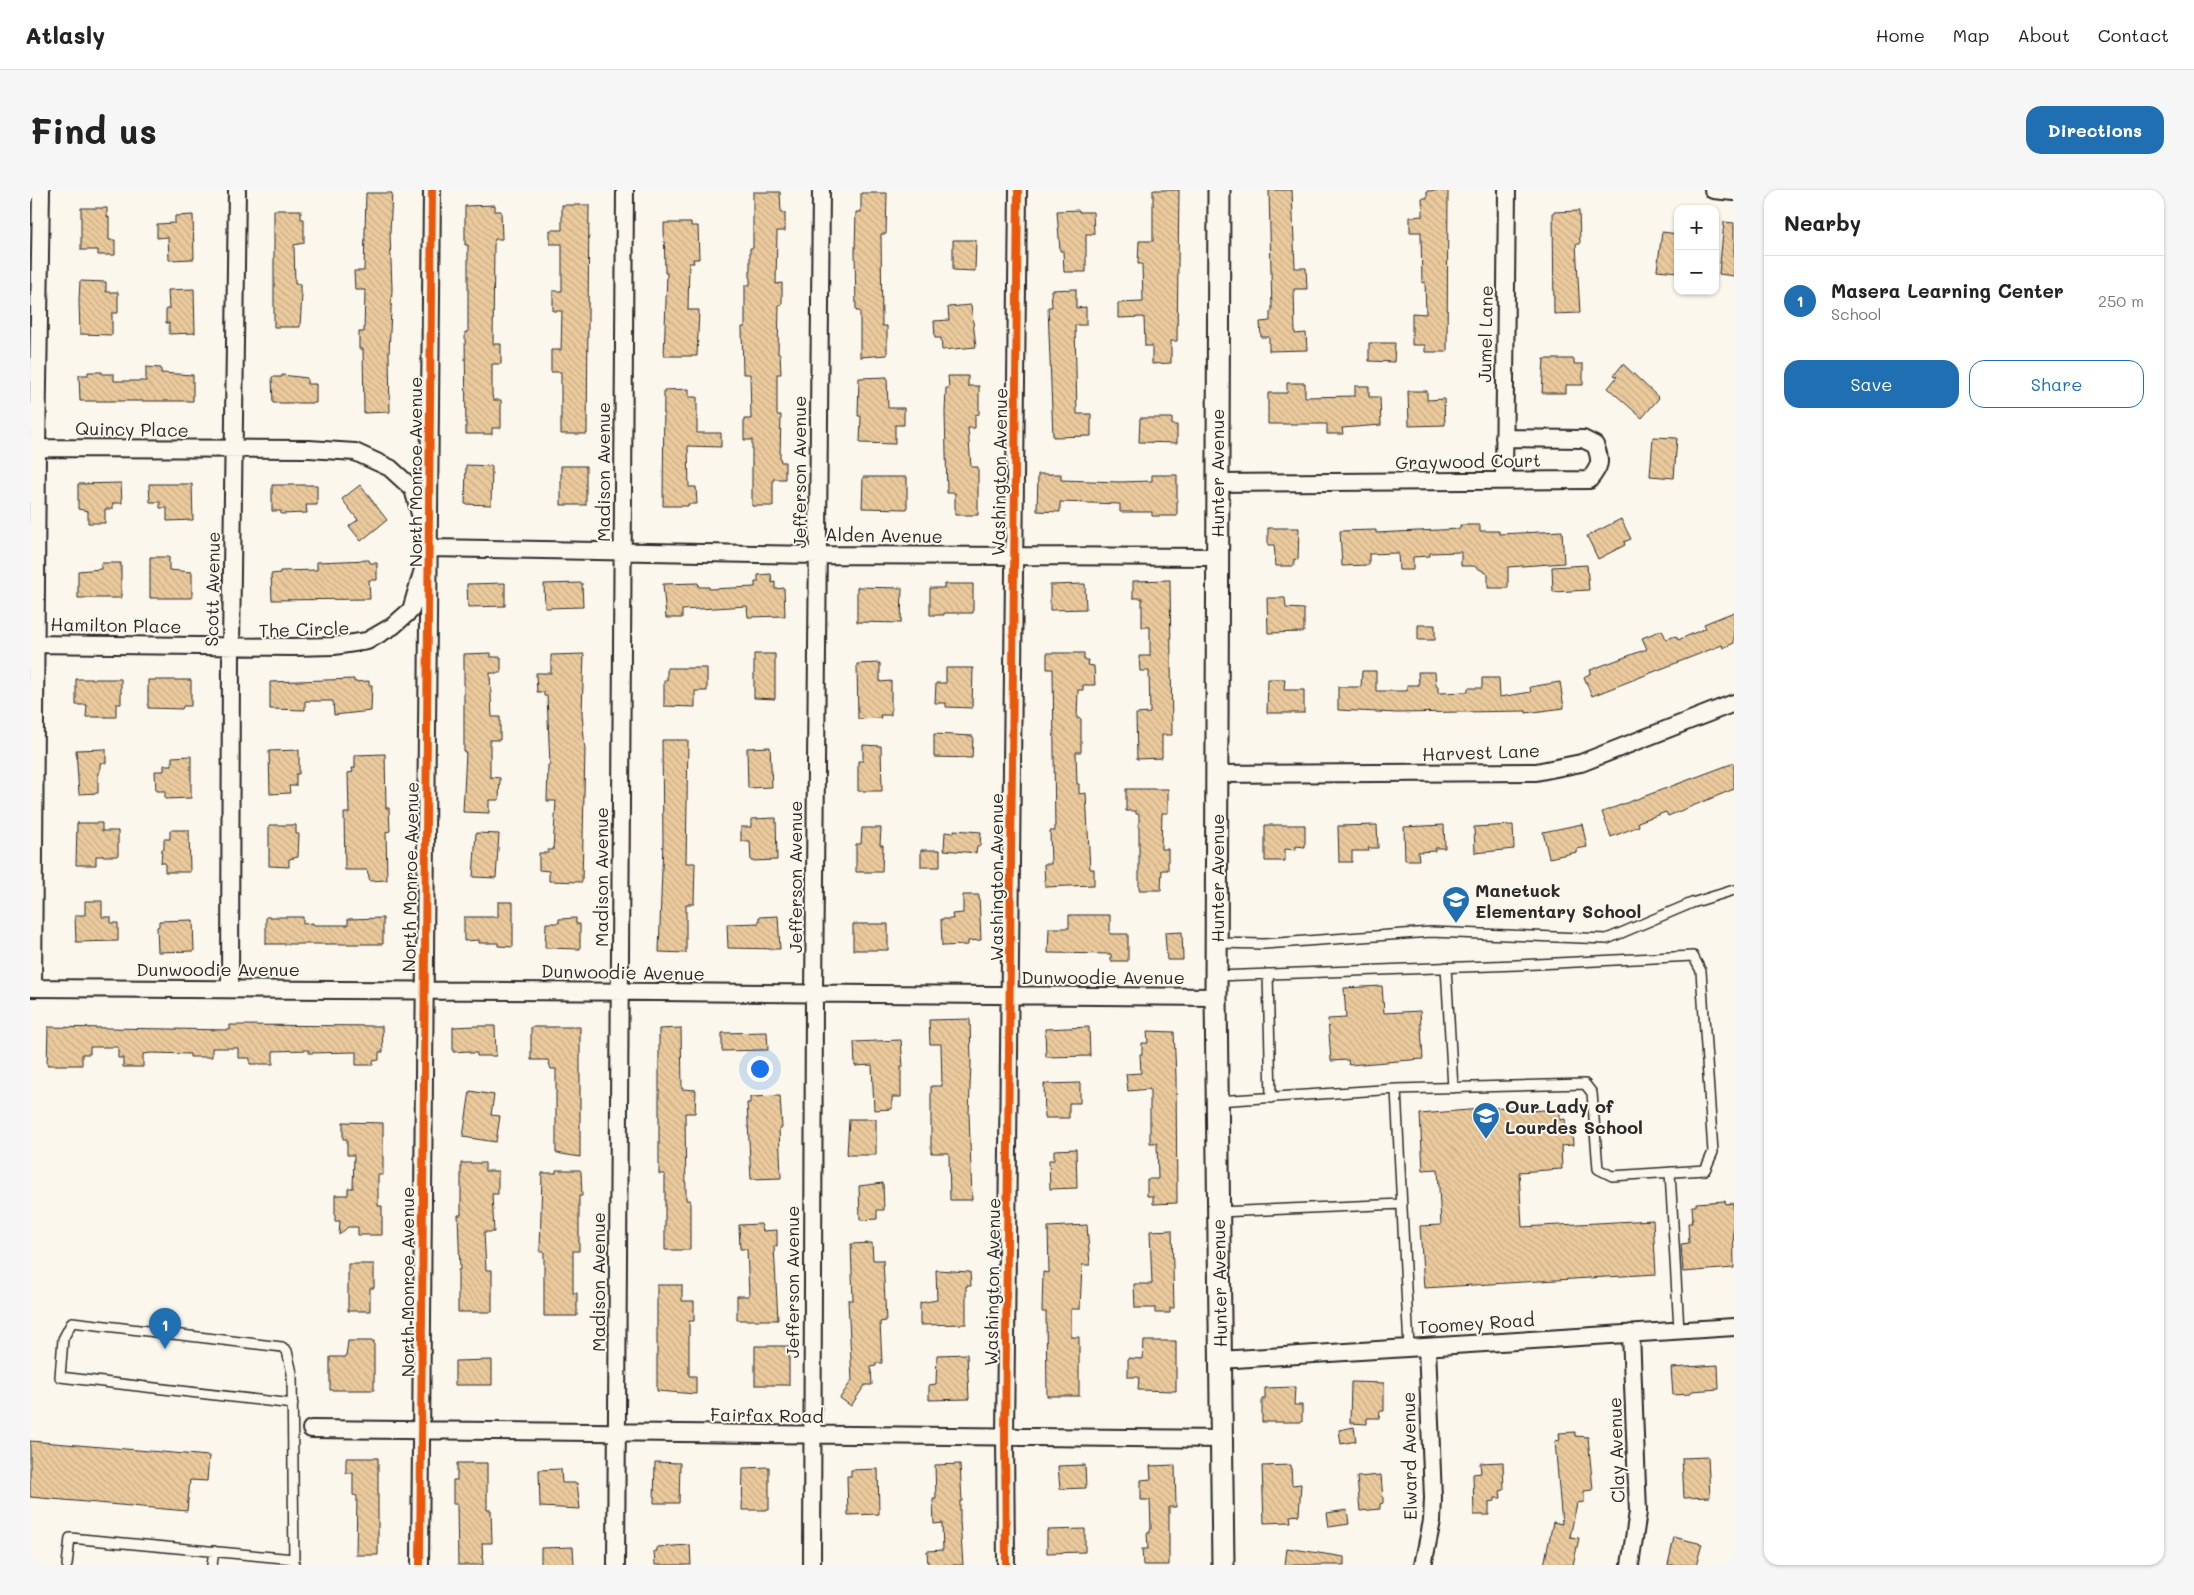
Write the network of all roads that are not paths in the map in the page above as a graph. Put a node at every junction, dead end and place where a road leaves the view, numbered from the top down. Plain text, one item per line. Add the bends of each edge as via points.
1 (41, 190) edge
2 (237, 190) edge
3 (432, 190) edge
4 (625, 190) edge
5 (821, 190) edge
6 (1018, 190) edge
7 (1219, 190) edge
8 (1507, 190) edge
9 (1712, 190) edge
10 (1734, 192) edge
11 (1504, 438) junction
12 (34, 448) edge
13 (235, 450) junction
14 (1504, 479) junction
15 (1217, 483) junction
16 (430, 548) junction
17 (622, 550) junction
18 (818, 555) junction
19 (1013, 556) junction
20 (1217, 557) junction
21 (33, 644) edge
22 (231, 646) junction
23 (1734, 703) edge
24 (1218, 774) junction
25 (1734, 890) edge
26 (1217, 943) junction
27 (1446, 967) junction
28 (1268, 974) junction
29 (1216, 976) junction
30 (32, 988) edge
31 (230, 989) junction
32 (424, 989) junction
33 (620, 992) junction
34 (814, 995) junction
35 (1011, 996) junction
36 (1216, 997) junction
37 (1453, 1088) junction
38 (1396, 1089) junction
39 (1271, 1098) junction
40 (1217, 1101) junction
41 (1670, 1172) junction
42 (1402, 1204) junction
43 (1218, 1212) junction
44 (1734, 1327) edge
45 (1679, 1330) junction
46 (1631, 1333) junction
47 (1427, 1347) junction
48 (1409, 1348) junction
49 (1220, 1360) junction
50 (293, 1404) junction
51 (311, 1429) dead end
52 (422, 1431) junction
53 (616, 1433) junction
54 (812, 1435) junction
55 (1005, 1437) junction
56 (1223, 1439) junction
57 (214, 1551) junction
58 (294, 1562) edge
59 (67, 1565) edge
60 (212, 1565) edge
61 (420, 1565) edge
62 (616, 1565) edge
63 (812, 1565) edge
64 (1006, 1565) edge
65 (1223, 1565) edge
66 (1423, 1565) edge
67 (1630, 1565) edge

1 - 12 street
2 - 13 street, Scott Avenue
3 - 16 street, North Monroe Avenue
4 - 17 street, Madison Avenue
5 - 18 street, Jefferson Avenue
6 - 19 street, Washington Avenue
7 - 15 street, Hunter Avenue
8 - 11 street, Jumel Lane
9 - 10 street
11 - 14 street, Jumel Lane
11 - 14 street, Graywood Court via 1583,439 1595,445 1600,457 1598,470 1589,480
12 - 13 street, Quincy Place
12 - 21 street
13 - 16 street via 355,452 390,468 413,489
13 - 22 street, Scott Avenue
14 - 15 street, Graywood Court
15 - 20 street, Hunter Avenue
16 - 17 street, Alden Avenue
16 - 22 street, The Circle via 411,610 393,626 367,641 334,646
16 - 32 street, North Monroe Avenue
17 - 18 street, Alden Avenue
17 - 33 street, Madison Avenue
18 - 19 street, Alden Avenue
18 - 34 street, Jefferson Avenue
19 - 20 street, Alden Avenue
19 - 35 street, Washington Avenue
20 - 24 street, Hunter Avenue
21 - 22 street, Hamilton Place
21 - 30 street
22 - 31 street, Scott Avenue
23 - 24 street, Harvest Lane via 1581,763 1536,772
24 - 26 street, Hunter Avenue
25 - 26 lane via 1692,903 1607,939 1431,932 1264,944
26 - 29 street, Hunter Avenue
27 - 28 lane
27 - 37 lane
27 - 41 lane via 1693,956 1701,971 1713,1152 1705,1170
28 - 29 lane
28 - 39 lane
29 - 36 street, Hunter Avenue
30 - 31 street, Dunwoodie Avenue
31 - 32 street, Dunwoodie Avenue
32 - 33 street, Dunwoodie Avenue
32 - 52 street, North Monroe Avenue
33 - 34 street, Dunwoodie Avenue
33 - 53 street, Madison Avenue
34 - 35 street, Dunwoodie Avenue
34 - 54 street, Jefferson Avenue
35 - 36 street, Dunwoodie Avenue
35 - 55 street, Washington Avenue
36 - 40 street, Hunter Avenue
37 - 38 lane
37 - 41 lane via 1585,1084 1592,1093 1598,1169 1612,1176
38 - 39 lane
38 - 42 lane
39 - 40 lane
40 - 43 street, Hunter Avenue
41 - 45 lane
42 - 43 lane
42 - 48 lane
43 - 49 street, Hunter Avenue
44 - 45 street, Toomey Road
45 - 46 street, Toomey Road
46 - 47 street, Toomey Road
46 - 67 street, Clay Avenue via 1638,1512
47 - 48 street, Toomey Road
47 - 66 street, Elward Avenue via 1433,1498
48 - 49 street, Toomey Road
49 - 56 street, Hunter Avenue
50 - 50 lane via 60,1377 63,1339 72,1322 282,1347 290,1360
50 - 58 lane
51 - 52 street, Fairfax Road
52 - 53 street, Fairfax Road
52 - 61 street, North Monroe Avenue
53 - 54 street, Fairfax Road
53 - 62 street, Madison Avenue
54 - 55 street, Fairfax Road
54 - 63 street, Jefferson Avenue
55 - 56 street, Fairfax Road
55 - 64 street, Washington Avenue
56 - 65 street, Hunter Avenue
57 - 58 lane
57 - 59 lane via 70,1538
57 - 60 lane

